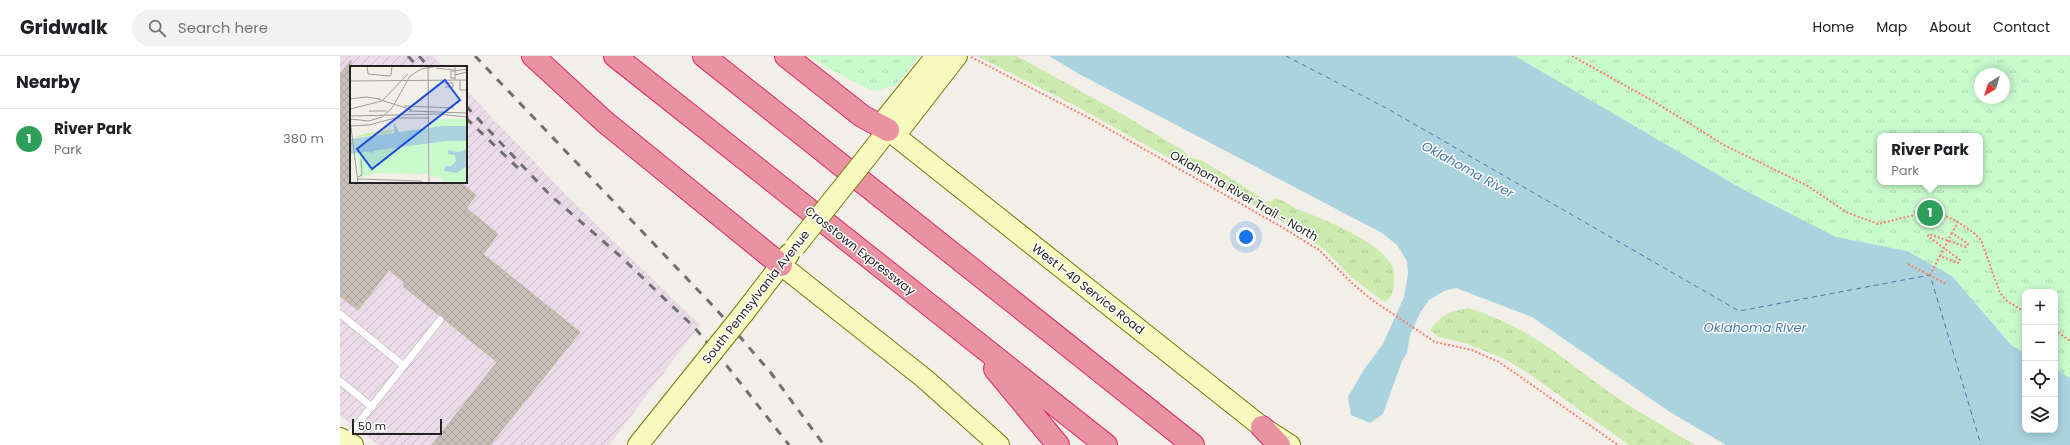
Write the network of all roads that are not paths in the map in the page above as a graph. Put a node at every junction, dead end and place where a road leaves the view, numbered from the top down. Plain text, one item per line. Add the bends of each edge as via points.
1 (534, 56) edge
2 (614, 56) edge
3 (704, 56) edge
4 (786, 56) edge
5 (936, 56) edge
6 (958, 56) edge
7 (912, 100) junction
8 (888, 130) junction
9 (781, 265) junction
10 (340, 314) edge
11 (440, 320) dead end
12 (966, 335) junction
13 (404, 366) junction
14 (340, 381) edge
15 (372, 407) junction
16 (1262, 427) junction
17 (346, 441) edge
18 (638, 445) edge
19 (1000, 445) edge
20 (1058, 445) edge
21 (1106, 445) edge
22 (1193, 445) edge
23 (1279, 445) edge
24 (1290, 445) edge

1 - 9 highway via 605,122
2 - 12 highway, Crosstown Expressway
3 - 22 highway
4 - 8 highway via 862,116
5 - 7 main road
6 - 7 main road
7 - 8 main road via 902,128
8 - 9 main road, South Pennsylvania Avenue, bridge
8 - 16 main road, West I-40 Service Road
9 - 18 main road, South Pennsylvania Avenue, bridge
9 - 19 main road via 925,379
10 - 13 lane
11 - 13 lane
12 - 20 highway
12 - 21 highway, Crosstown Expressway
13 - 15 lane
14 - 15 lane
15 - 17 lane
16 - 23 highway
16 - 24 main road, West I-40 Service Road

